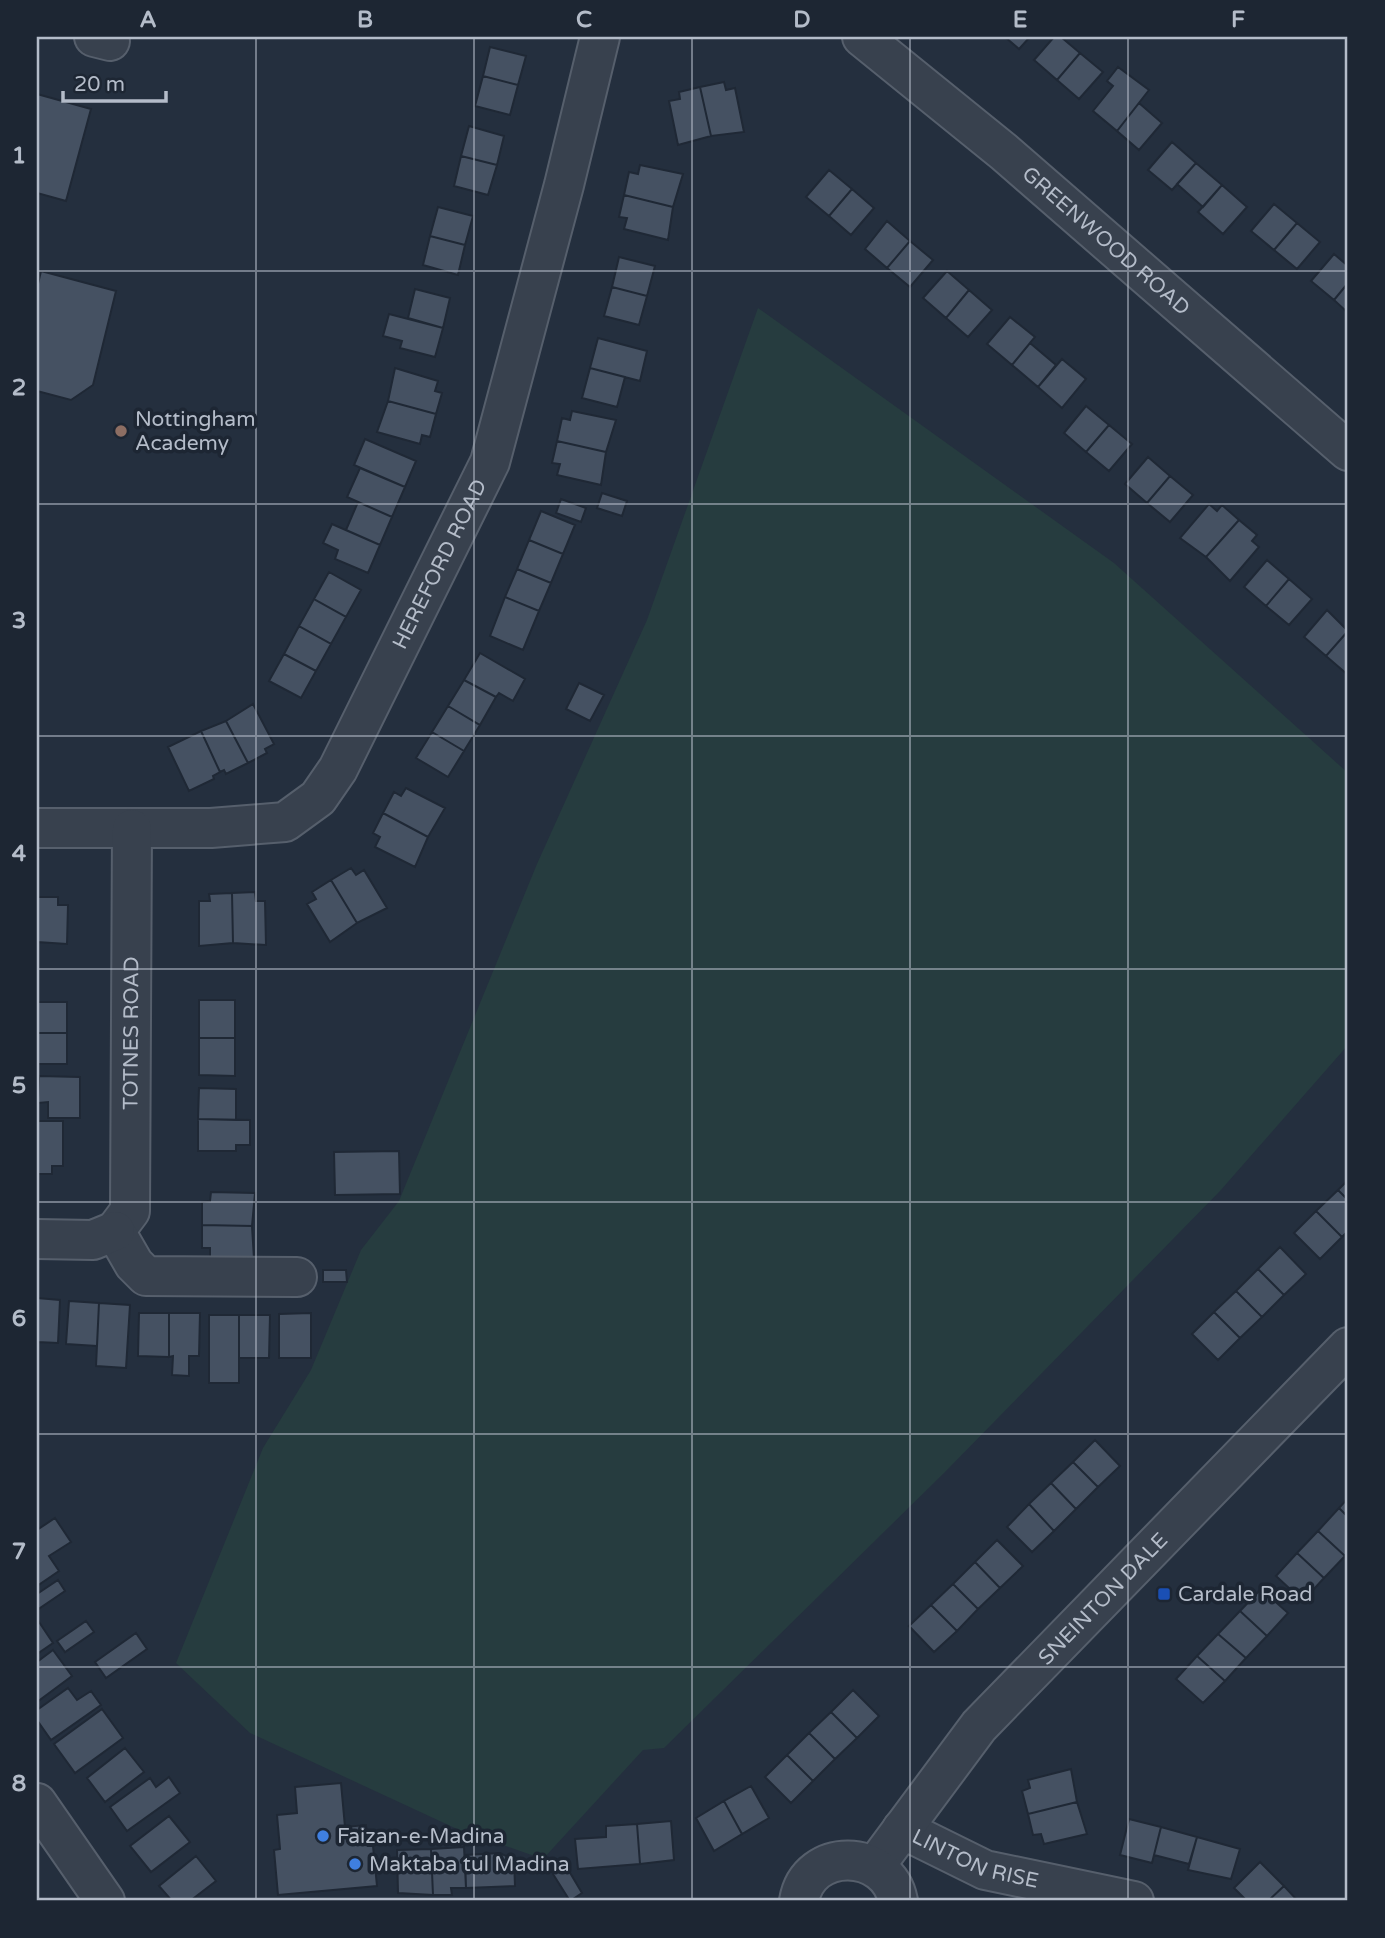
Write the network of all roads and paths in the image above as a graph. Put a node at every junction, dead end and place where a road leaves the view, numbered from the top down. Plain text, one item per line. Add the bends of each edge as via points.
1 (600, 37) edge
2 (862, 37) edge
3 (1348, 451) edge
4 (37, 828) edge
5 (132, 829) junction
6 (115, 1231) junction
7 (37, 1239) edge
8 (297, 1277) dead end
9 (1341, 1370) edge
10 (37, 1803) edge
11 (902, 1829) junction
12 (875, 1866) junction
13 (105, 1901) edge
14 (799, 1901) edge
15 (898, 1901) edge
16 (1133, 1901) edge

1 - 5 street, HEREFORD ROAD via 490,462 338,769 318,798 285,822
2 - 3 street, GREENWOOD ROAD via 1004,152
4 - 5 street, HEREFORD ROAD
5 - 6 street, TOTNES ROAD via 130,1211
6 - 7 street via 93,1240
6 - 8 street via 146,1276
9 - 11 street, SNEINTON DALE via 979,1726
10 - 13 street
11 - 12 street, SNEINTON DALE
11 - 16 street, LINTON RISE via 985,1870
12 - 14 street via 860,1860 829,1863 806,1883
12 - 15 street via 890,1880

